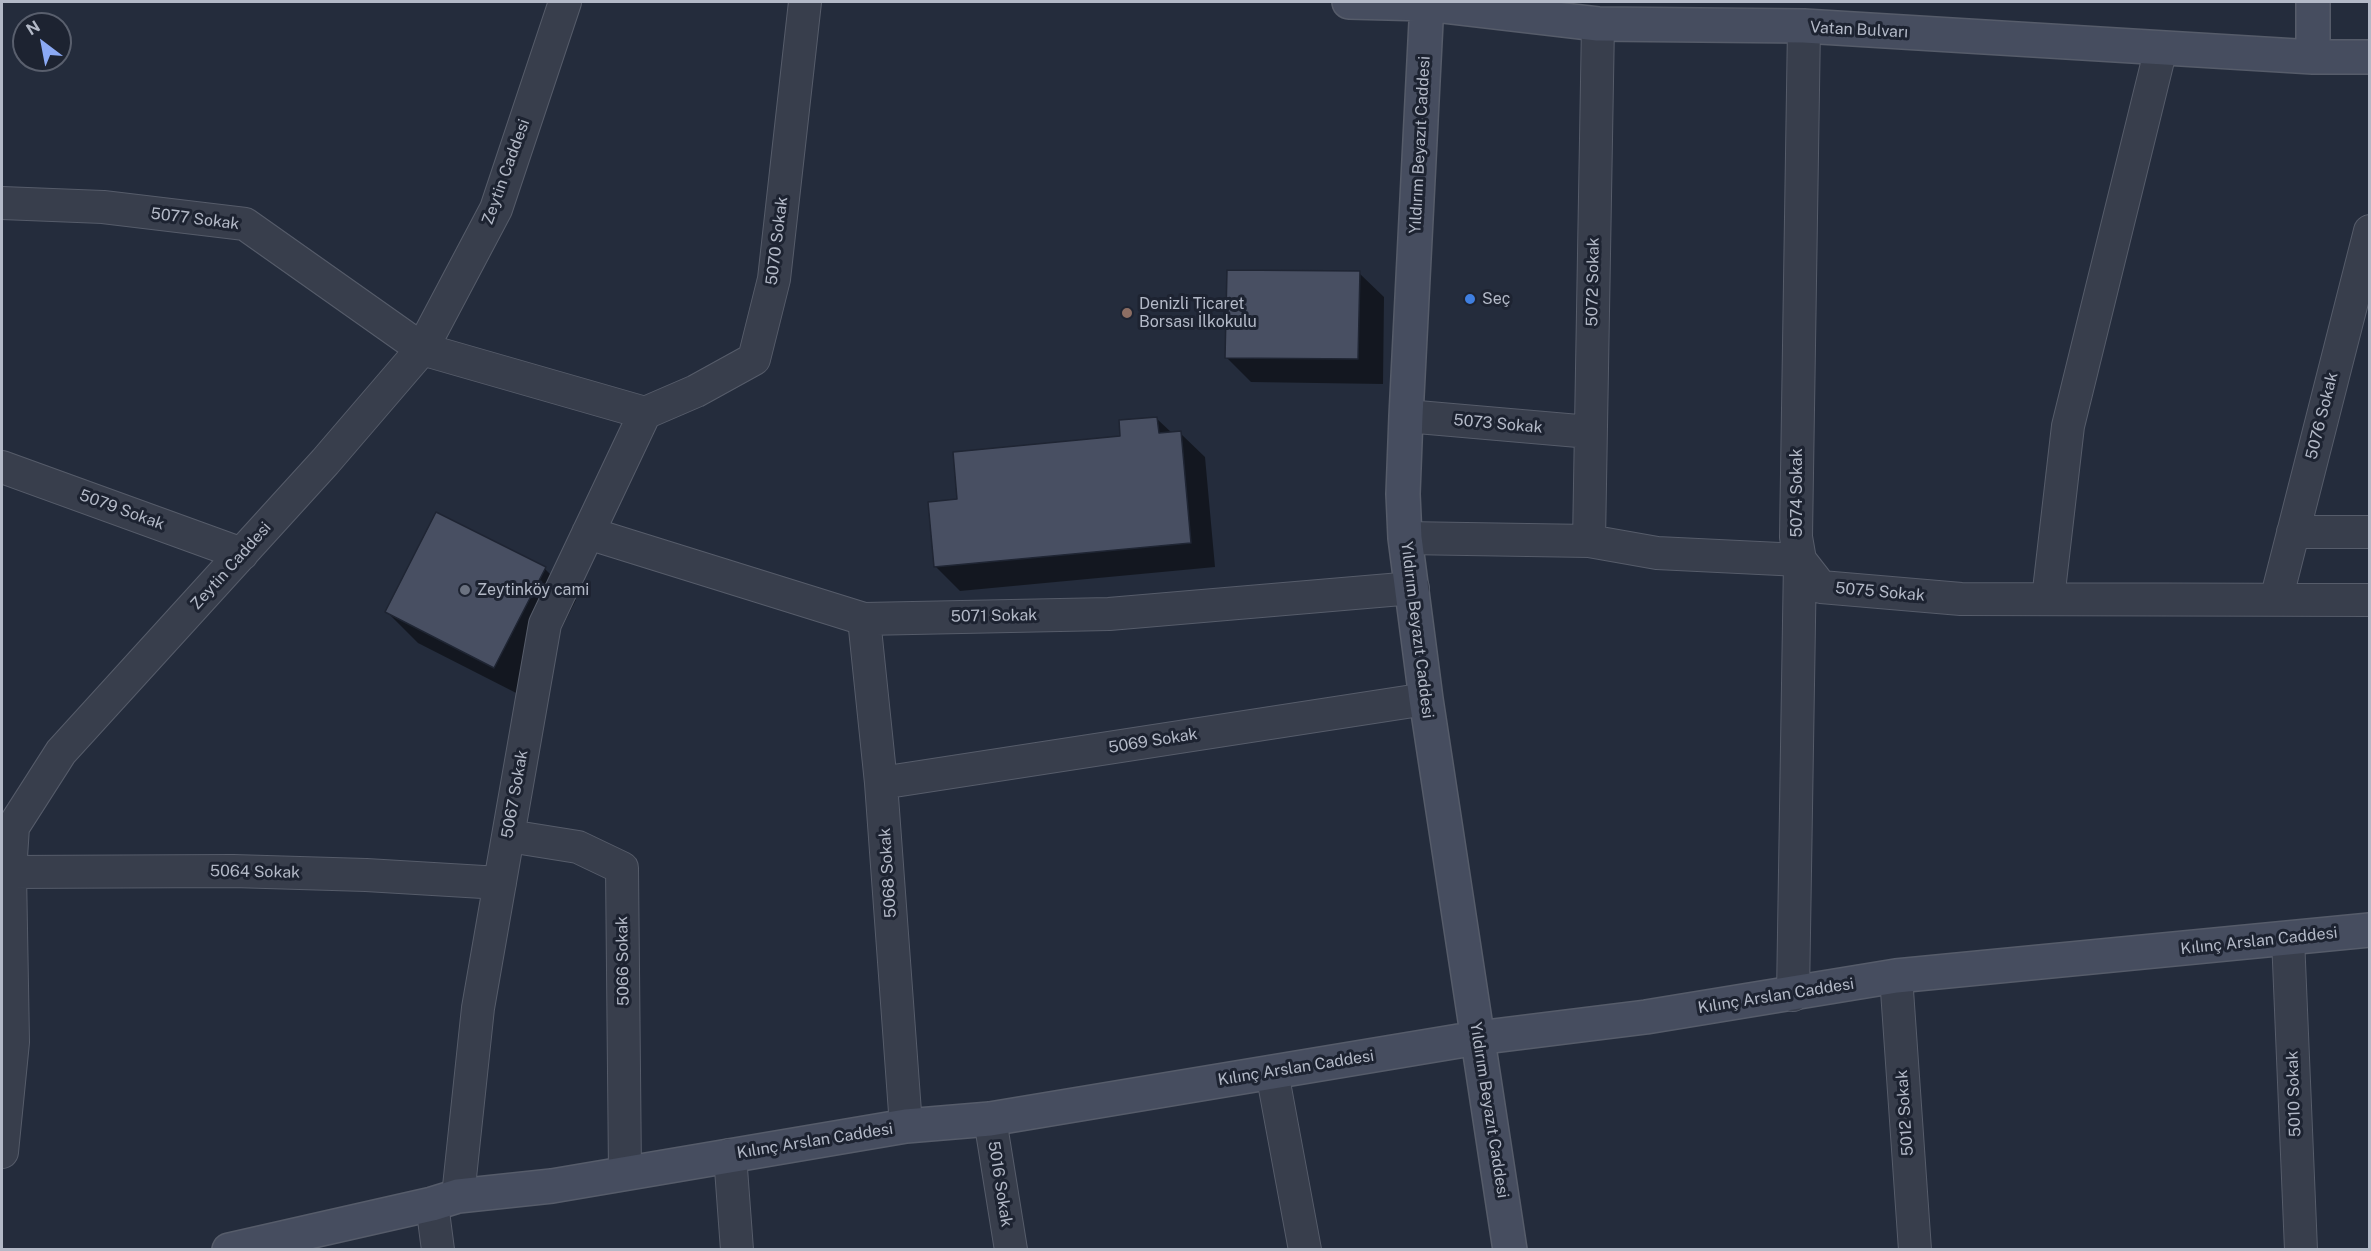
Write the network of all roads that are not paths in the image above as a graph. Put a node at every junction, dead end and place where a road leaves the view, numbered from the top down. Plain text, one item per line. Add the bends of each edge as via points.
1 (565, 2) edge
2 (805, 2) edge
3 (1349, 2) edge
4 (2313, 2) edge
5 (1427, 3) edge
6 (1598, 24) junction
7 (1804, 26) junction
8 (2161, 48) junction
9 (2313, 57) junction
10 (2370, 57) edge
11 (2, 203) edge
12 (2370, 231) edge
13 (422, 349) junction
14 (645, 412) junction
15 (1406, 416) junction
16 (1590, 432) junction
17 (2, 467) edge
18 (2293, 532) junction
19 (2370, 532) edge
20 (588, 533) junction
21 (1405, 537) junction
22 (1589, 541) junction
23 (242, 554) junction
24 (1800, 560) junction
25 (1413, 588) junction
26 (2048, 599) junction
27 (2276, 600) junction
28 (2370, 600) edge
29 (864, 620) junction
30 (1425, 699) junction
31 (881, 783) junction
32 (7, 825) edge
33 (509, 836) junction
34 (10, 872) junction
35 (500, 883) junction
36 (2370, 930) edge
37 (2288, 938) junction
38 (1896, 976) junction
39 (1793, 995) junction
40 (1477, 1038) junction
41 (1272, 1072) junction
42 (990, 1119) junction
43 (906, 1126) junction
44 (2, 1152) edge
45 (730, 1155) junction
46 (625, 1173) junction
47 (445, 1200) junction
48 (229, 1250) edge
49 (438, 1250) edge
50 (736, 1250) edge
51 (1011, 1250) edge
52 (1305, 1250) edge
53 (1510, 1250) edge
54 (1915, 1250) edge
55 (2301, 1250) edge

1 - 13 street, Zeytin Caddesi via 496,209
2 - 14 street, 5070 Sokak via 774,279 754,358 696,391
3 - 5 street, Vatan Bulvarı
4 - 9 street
5 - 6 street, Vatan Bulvarı
5 - 15 street, Yıldırım Beyazıt Caddesi
6 - 7 street, Vatan Bulvarı
6 - 16 street, 5072 Sokak
7 - 8 street, Vatan Bulvarı
7 - 24 street, 5074 Sokak via 1796,537
8 - 9 street, Vatan Bulvarı
8 - 26 street via 2068,426
9 - 10 street, Vatan Bulvarı
11 - 13 street, 5077 Sokak via 103,207 245,224
12 - 18 street, 5076 Sokak
13 - 14 street, 5077 Sokak
13 - 23 street, Zeytin Caddesi
14 - 20 street, 5067 Sokak
15 - 16 street, 5073 Sokak
15 - 21 street, Yıldırım Beyazıt Caddesi
16 - 22 street, 5072 Sokak
17 - 23 street, 5079 Sokak
18 - 19 street
18 - 27 street, 5076 Sokak
20 - 29 street, 5071 Sokak
20 - 33 street, 5067 Sokak via 544,624
21 - 22 street
21 - 25 street, Yıldırım Beyazıt Caddesi
22 - 24 street via 1657,553
23 - 32 street, Zeytin Caddesi via 61,752
24 - 26 street, 5075 Sokak via 1821,587 1960,599
24 - 39 street, 5074 Sokak
25 - 29 street, 5071 Sokak via 1109,614
25 - 30 street, Yıldırım Beyazıt Caddesi
26 - 27 street, 5075 Sokak
27 - 28 street, 5075 Sokak
29 - 31 street, 5068 Sokak
30 - 31 street, 5069 Sokak
30 - 40 street, Yıldırım Beyazıt Caddesi
31 - 43 street, 5068 Sokak
32 - 34 street, Zeytin Caddesi
33 - 35 street, 5067 Sokak
33 - 46 street, 5066 Sokak via 578,847 622,868
34 - 35 street, 5064 Sokak via 233,871
34 - 44 street, Zeytin Caddesi via 13,1042
35 - 47 street, 5067 Sokak
36 - 37 street, Kılınç Arslan Caddesi
37 - 38 street, Kılınç Arslan Caddesi
37 - 55 street, 5010 Sokak
38 - 39 street, Kılınç Arslan Caddesi
38 - 54 street, 5012 Sokak
39 - 40 street, Kılınç Arslan Caddesi
40 - 41 street, Kılınç Arslan Caddesi
40 - 53 street, Yıldırım Beyazıt Caddesi
41 - 42 street, Kılınç Arslan Caddesi
41 - 52 street
42 - 43 street, Kılınç Arslan Caddesi
42 - 51 street, 5016 Sokak
43 - 45 street, Kılınç Arslan Caddesi
45 - 46 street, Kılınç Arslan Caddesi
45 - 50 street
46 - 47 street, Kılınç Arslan Caddesi
47 - 48 street, Kılınç Arslan Caddesi
47 - 49 street, 5067 Sokak

